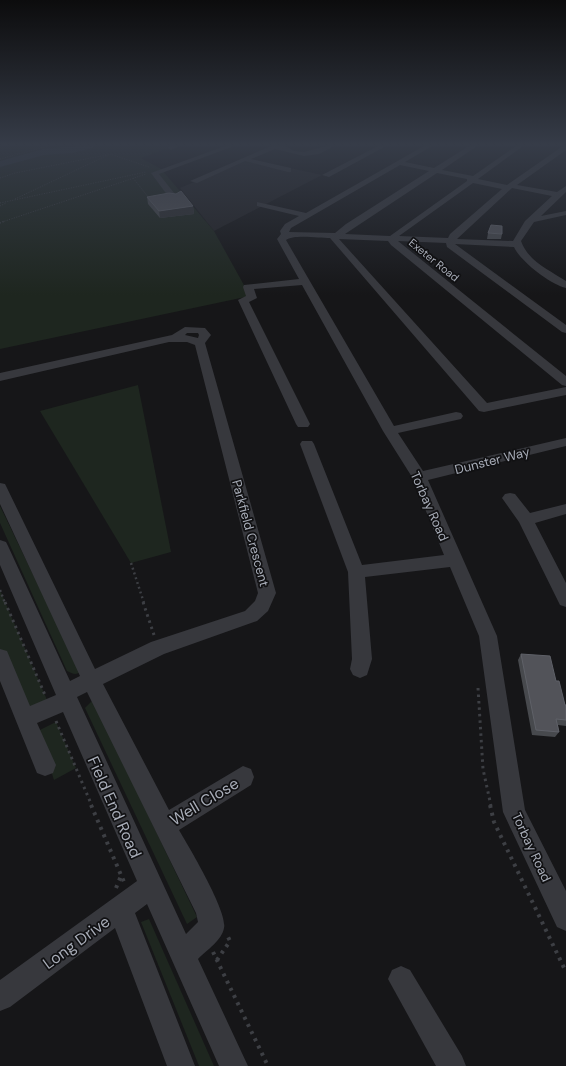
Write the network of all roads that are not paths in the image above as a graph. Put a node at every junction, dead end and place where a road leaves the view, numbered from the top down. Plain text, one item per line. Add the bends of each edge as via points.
1 (337, 196) edge
2 (394, 196) edge
3 (448, 196) edge
4 (500, 196) edge
5 (557, 196) edge
6 (260, 204) dead end
7 (545, 206) junction
8 (565, 213) edge
9 (305, 215) junction
10 (533, 220) junction
11 (285, 233) junction
12 (335, 236) junction
13 (392, 239) junction
14 (450, 242) junction
15 (518, 244) junction
16 (304, 282) junction
17 (566, 285) edge
18 (566, 315) edge
19 (551, 318) junction
20 (566, 330) edge
21 (0, 377) edge
22 (566, 382) edge
23 (566, 391) edge
24 (456, 416) dead end
25 (302, 424) dead end
26 (390, 431) junction
27 (566, 442) edge
28 (307, 444) dead end
29 (418, 477) junction
30 (0, 488) edge
31 (510, 498) dead end
32 (566, 509) edge
33 (526, 520) junction
34 (0, 546) edge
35 (453, 560) junction
36 (356, 572) junction
37 (566, 600) edge
38 (0, 657) edge
39 (360, 669) dead end
40 (91, 680) junction
41 (61, 700) junction
42 (25, 718) junction
43 (45, 765) dead end
44 (243, 777) dead end
45 (164, 826) junction
46 (151, 886) junction
47 (121, 909) junction
48 (566, 918) edge
49 (183, 955) junction
50 (401, 979) dead end
51 (0, 997) edge
52 (181, 1066) edge
53 (234, 1066) edge
54 (452, 1066) edge

1 - 9 street
2 - 12 street
3 - 13 street, Exeter Road
4 - 14 street via 453,236
5 - 7 street
6 - 9 street
7 - 8 street
7 - 10 street
8 - 10 street
9 - 11 street via 288,226
10 - 15 street via 519,234
11 - 12 street
11 - 16 street, Torbay Road via 281,242
12 - 13 street
12 - 23 street via 337,243 484,408
13 - 14 street
13 - 22 street, Exeter Road
14 - 15 street
14 - 19 street via 450,245
15 - 17 street via 533,263
16 - 25 street via 248,287 252,298 243,300
16 - 26 street, Torbay Road
18 - 19 street
19 - 20 street
21 - 40 street, Parkfield Crescent via 174,337 198,342 267,593 264,603 260,610 251,616 158,648
24 - 26 street
26 - 29 street, Torbay Road
27 - 29 street, Dunster Way
28 - 36 street
29 - 35 street, Torbay Road
30 - 40 street
31 - 33 street
32 - 33 street
33 - 37 street
34 - 41 street, Field End Road
35 - 36 street
35 - 48 street, Torbay Road via 488,636 514,812
36 - 39 street via 362,659
38 - 42 street
40 - 41 street, Parkfield Crescent
40 - 45 street
41 - 42 street, Parkfield Crescent
41 - 46 street, Field End Road
42 - 43 street
44 - 45 street, Well Close
45 - 49 street via 208,910 212,928
46 - 47 street, Long Drive
46 - 49 street, Field End Road
47 - 51 street, Long Drive
47 - 52 street
49 - 53 street, Field End Road
50 - 54 street

